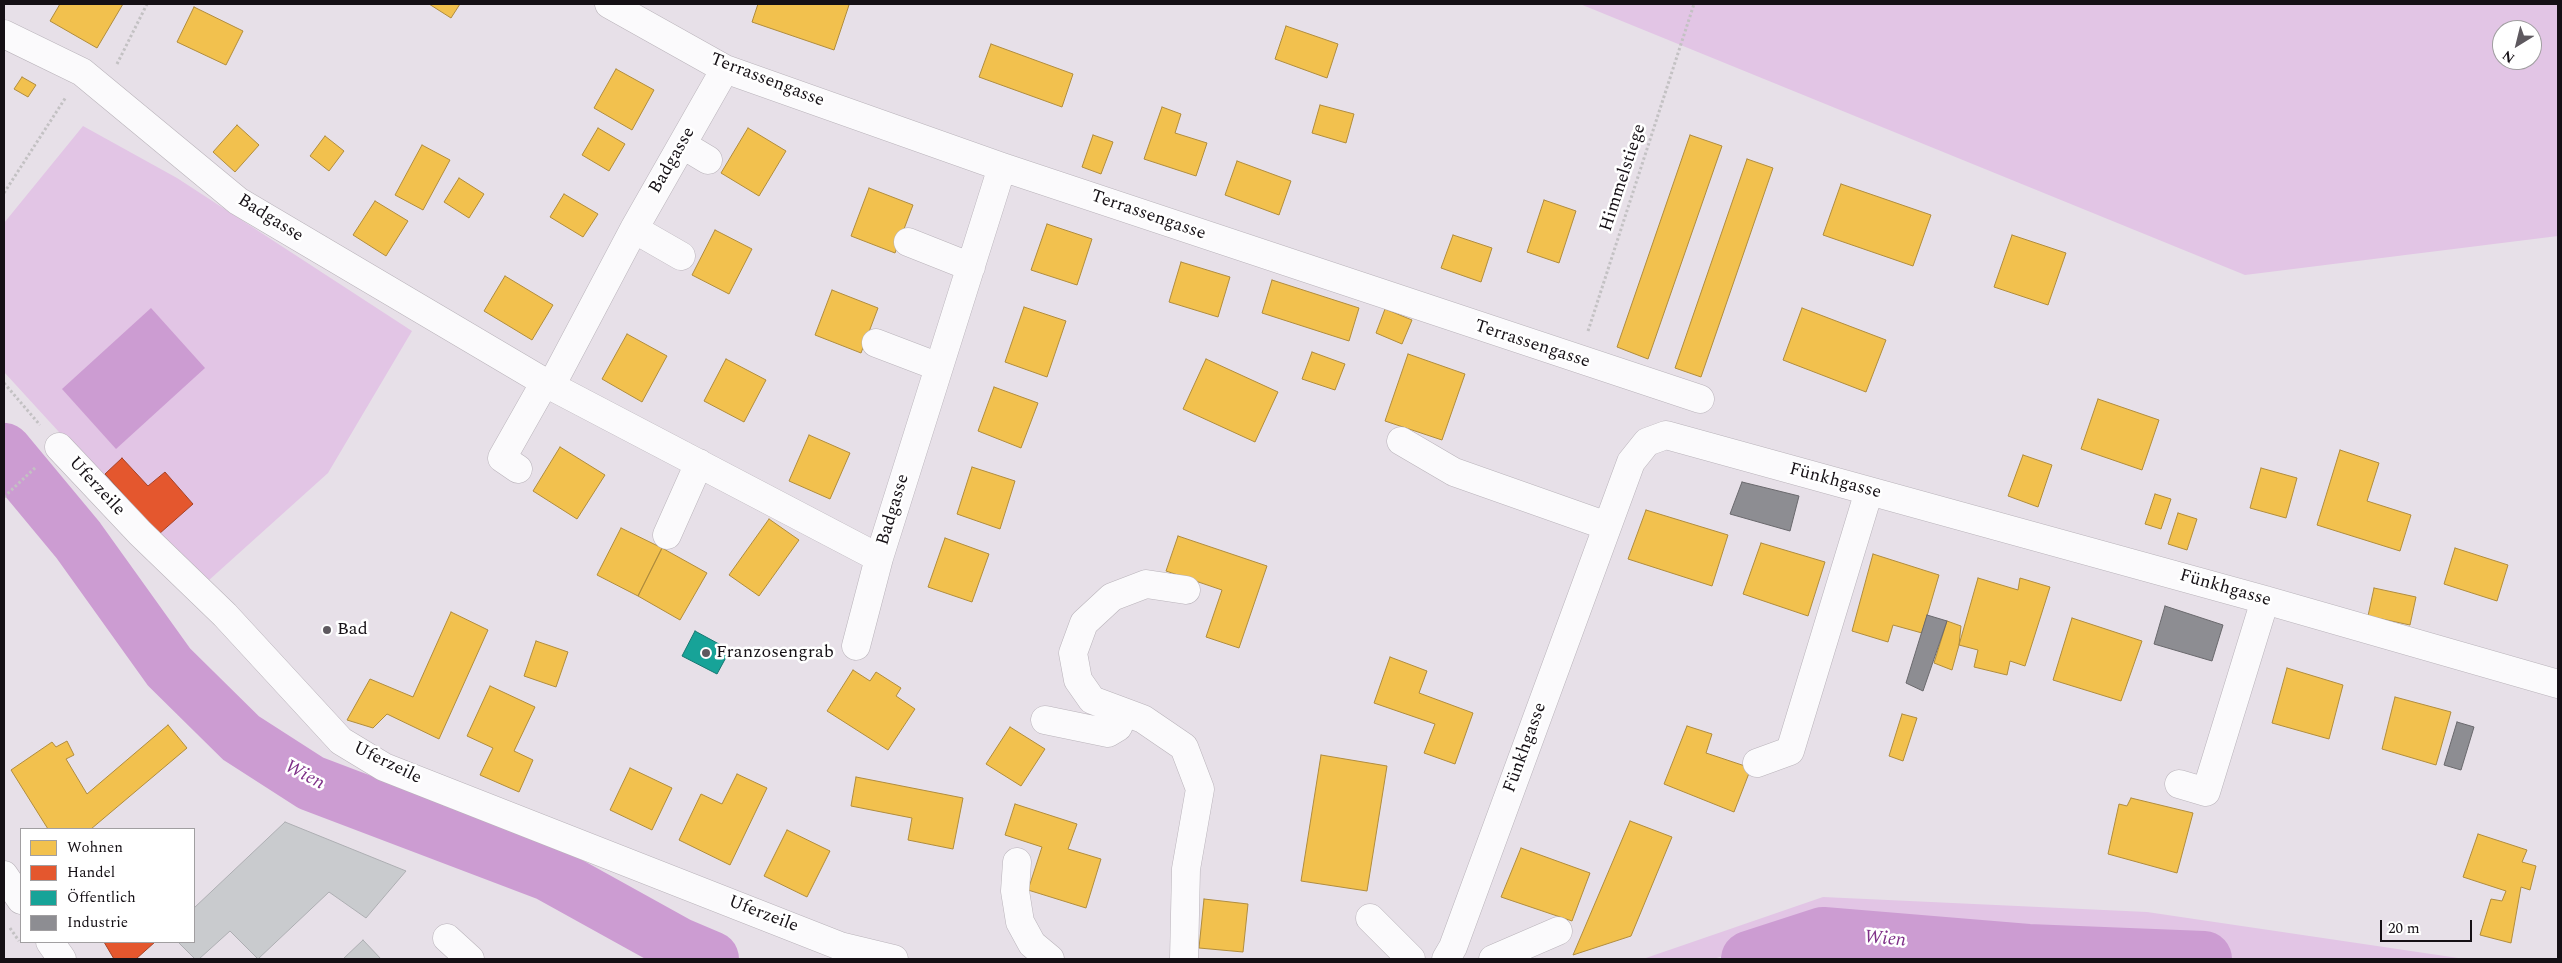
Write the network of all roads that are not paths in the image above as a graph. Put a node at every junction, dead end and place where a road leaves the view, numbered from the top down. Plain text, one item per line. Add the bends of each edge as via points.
1 (609, 4) edge
2 (4, 34) edge
3 (725, 69) junction
4 (683, 145) junction
5 (708, 160) dead end
6 (1002, 167) junction
7 (634, 229) junction
8 (908, 242) dead end
9 (681, 256) dead end
10 (971, 266) junction
11 (876, 343) dead end
12 (939, 367) junction
13 (548, 384) junction
14 (1700, 399) dead end
15 (1401, 441) dead end
16 (51, 454) road end
17 (699, 463) junction
18 (518, 469) dead end
19 (1869, 491) junction
20 (1607, 526) junction
21 (666, 535) dead end
22 (879, 558) junction
23 (1186, 590) dead end
24 (2265, 600) junction
25 (856, 646) dead end
26 (2558, 684) edge
27 (1124, 713) junction
28 (1045, 720) dead end
29 (1757, 762) dead end
30 (2179, 784) dead end
31 (1018, 862) dead end
32 (4, 875) edge
33 (20, 899) edge
34 (1370, 918) dead end
35 (1558, 931) dead end
36 (447, 938) dead end
37 (37, 945) edge
38 (62, 959) edge
39 (470, 959) edge
40 (894, 959) edge
41 (1050, 959) edge
42 (1184, 959) edge
43 (1411, 959) edge
44 (1446, 959) edge
45 (1493, 959) edge

1 - 3 street, Terrassengasse
2 - 13 street, Badgasse via 82,72 105,88 238,201
3 - 4 street, Badgasse
3 - 6 street, Terrassengasse
4 - 5 street
4 - 7 street, Badgasse
6 - 10 street, Badgasse
6 - 14 street, Terrassengasse
7 - 9 street
7 - 13 street, Badgasse
8 - 10 street
10 - 12 street, Badgasse
11 - 12 street
12 - 22 street, Badgasse
13 - 17 street, Badgasse
13 - 18 street via 502,458
15 - 20 street via 1454,472
16 - 40 street, Uferzeile via 225,615 341,741 393,771 840,946
17 - 21 street
17 - 22 street, Badgasse
19 - 20 street, Fünkhgasse via 1666,436 1647,442 1631,462
19 - 24 street, Fünkhgasse
19 - 29 street via 1790,751
20 - 44 street, Fünkhgasse via 1457,938
22 - 25 street
23 - 27 street via 1146,584 1112,597 1084,623 1073,653 1078,680 1092,700
24 - 26 street, Fünkhgasse
24 - 30 street via 2206,792
27 - 28 street via 1118,727 1108,733
27 - 42 street via 1143,719 1184,747 1200,789 1186,869
31 - 41 street via 1015,891 1020,922 1032,944
32 - 33 street
34 - 43 street
35 - 45 street
36 - 39 street
37 - 38 street

